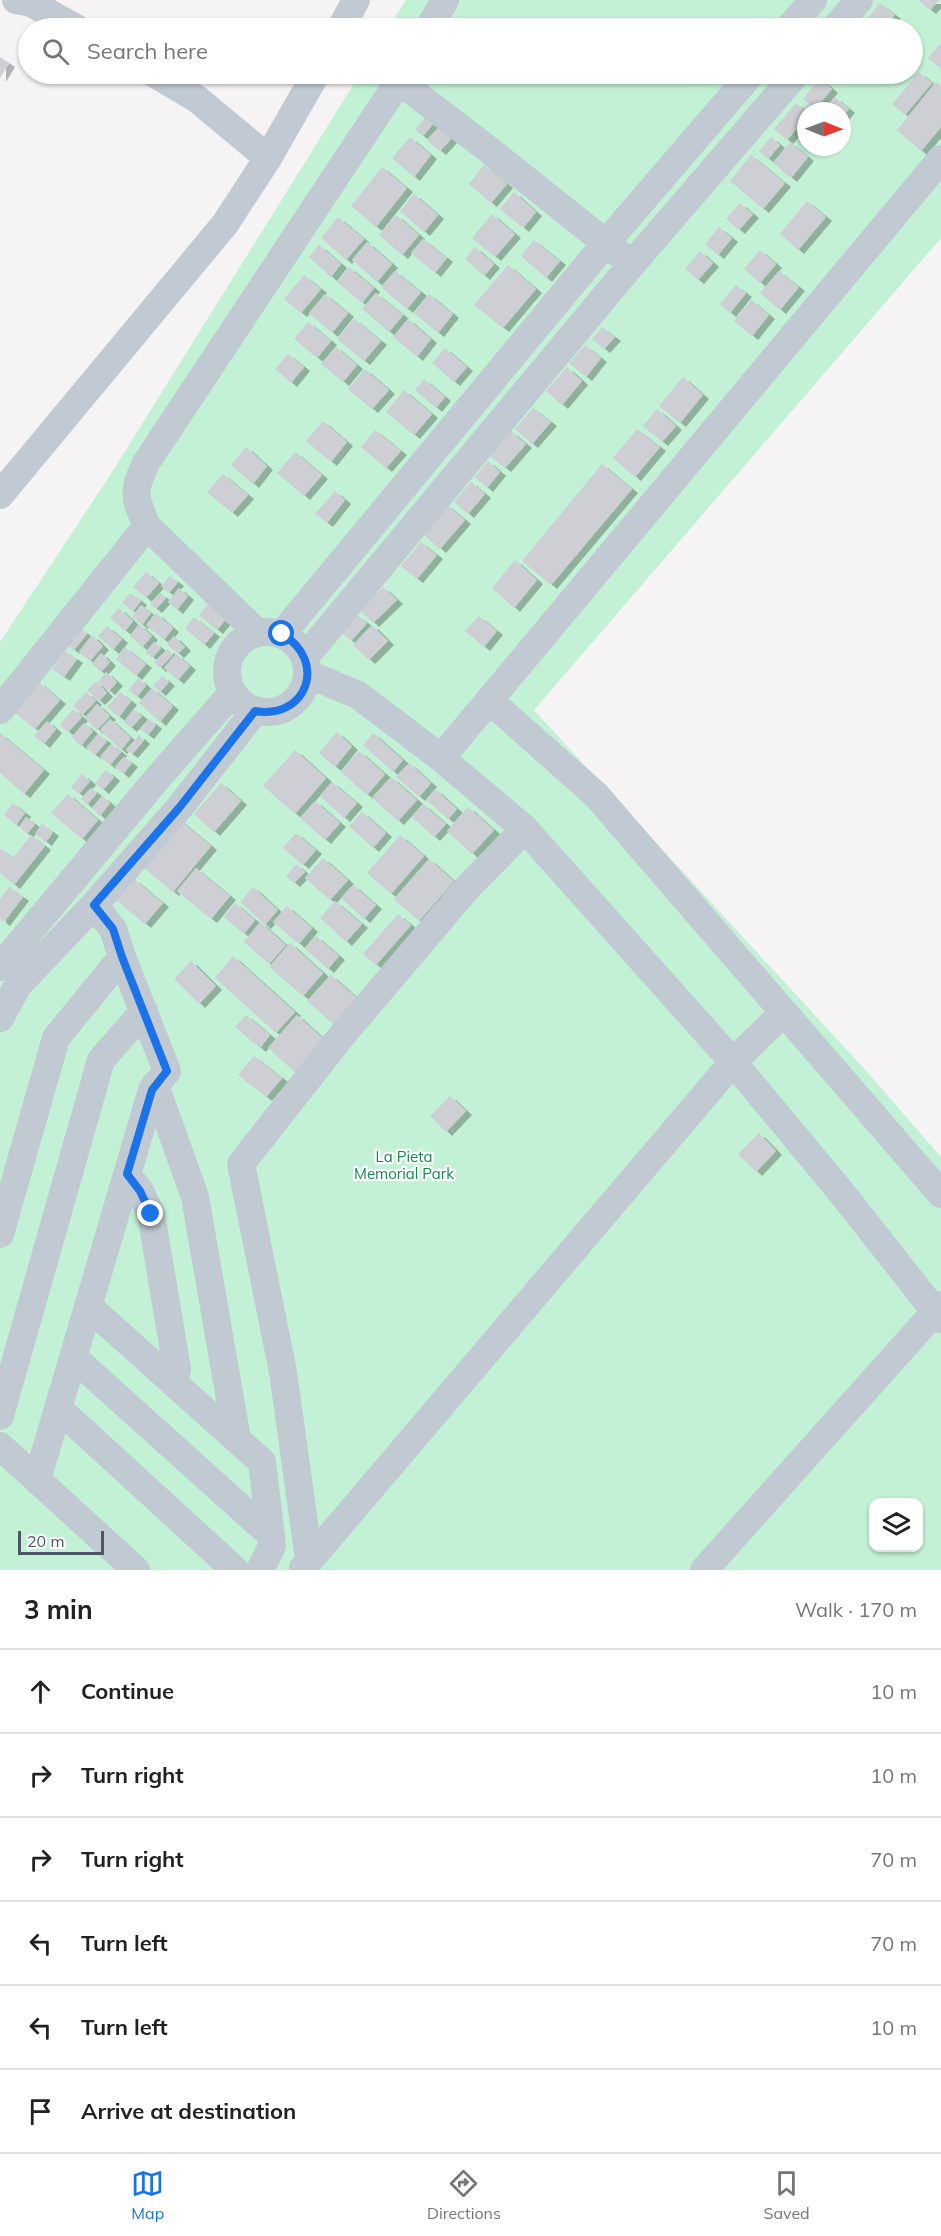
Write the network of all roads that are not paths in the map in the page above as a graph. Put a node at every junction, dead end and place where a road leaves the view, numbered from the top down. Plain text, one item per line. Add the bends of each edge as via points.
1 (356, 0) edge
2 (445, 0) edge
3 (813, 0) edge
4 (859, 0) edge
5 (27, 1) edge
6 (58, 18) edge
7 (346, 18) edge
8 (435, 18) edge
9 (798, 18) edge
10 (844, 18) edge
11 (172, 84) edge
12 (310, 84) edge
13 (396, 84) edge
14 (409, 84) edge
15 (742, 84) edge
16 (787, 84) edge
17 (268, 158) junction
18 (941, 159) edge
19 (605, 244) junction
20 (632, 264) junction
21 (551, 310) junction
22 (576, 332) junction
23 (0, 495) edge
24 (147, 526) junction
25 (270, 633) junction
26 (306, 665) junction
27 (232, 693) junction
28 (489, 700) junction
29 (0, 710) edge
30 (255, 711) junction
31 (441, 758) junction
32 (525, 829) junction
33 (94, 905) junction
34 (122, 957) junction
35 (0, 967) edge
36 (144, 1011) junction
37 (784, 1012) junction
38 (0, 1018) edge
39 (733, 1062) junction
40 (155, 1085) junction
41 (127, 1174) junction
42 (941, 1194) edge
43 (0, 1234) edge
44 (103, 1256) junction
45 (88, 1305) junction
46 (939, 1312) edge
47 (121, 1335) junction
48 (73, 1357) junction
49 (174, 1382) junction
50 (58, 1408) junction
51 (0, 1416) edge
52 (237, 1439) junction
53 (0, 1446) edge
54 (37, 1480) junction
55 (271, 1535) junction
56 (306, 1564) edge
57 (136, 1570) edge
58 (235, 1570) edge
59 (260, 1570) edge
60 (704, 1570) edge

1 - 7 street
2 - 8 street
3 - 9 street
4 - 10 street
5 - 6 street
11 - 17 street via 197,99
12 - 17 street
13 - 24 street via 146,463 135,497
14 - 19 street
15 - 19 street
16 - 20 street
17 - 23 street via 225,224
18 - 28 street
19 - 20 street
19 - 21 street
20 - 22 street
21 - 22 street
21 - 25 street
22 - 26 street
24 - 25 street
24 - 29 street
25 - 26 street via 300,647
25 - 27 street via 246,637 230,656 227,681
26 - 30 street via 303,692 291,706 267,713
26 - 31 street via 357,695
27 - 30 street
27 - 35 street
28 - 31 street
28 - 37 street via 596,795
30 - 33 street via 179,808
31 - 32 street
32 - 39 street
32 - 56 street via 454,903 339,1039 241,1164 283,1372
33 - 34 street via 113,929
33 - 38 street via 18,985
34 - 36 street
34 - 43 street via 56,1038
36 - 40 street via 167,1071
36 - 51 street via 101,1060
37 - 39 street
37 - 42 street
39 - 46 street
39 - 56 street
40 - 41 street
40 - 52 street via 195,1197
41 - 44 street
41 - 49 street via 151,1214 177,1369
44 - 45 street
44 - 47 street
45 - 47 street
45 - 48 street
46 - 60 street
47 - 49 street
48 - 50 street
48 - 55 street
49 - 52 street
50 - 54 street
50 - 58 street
52 - 55 street via 262,1462
53 - 54 street
54 - 57 street
55 - 59 street via 272,1546

